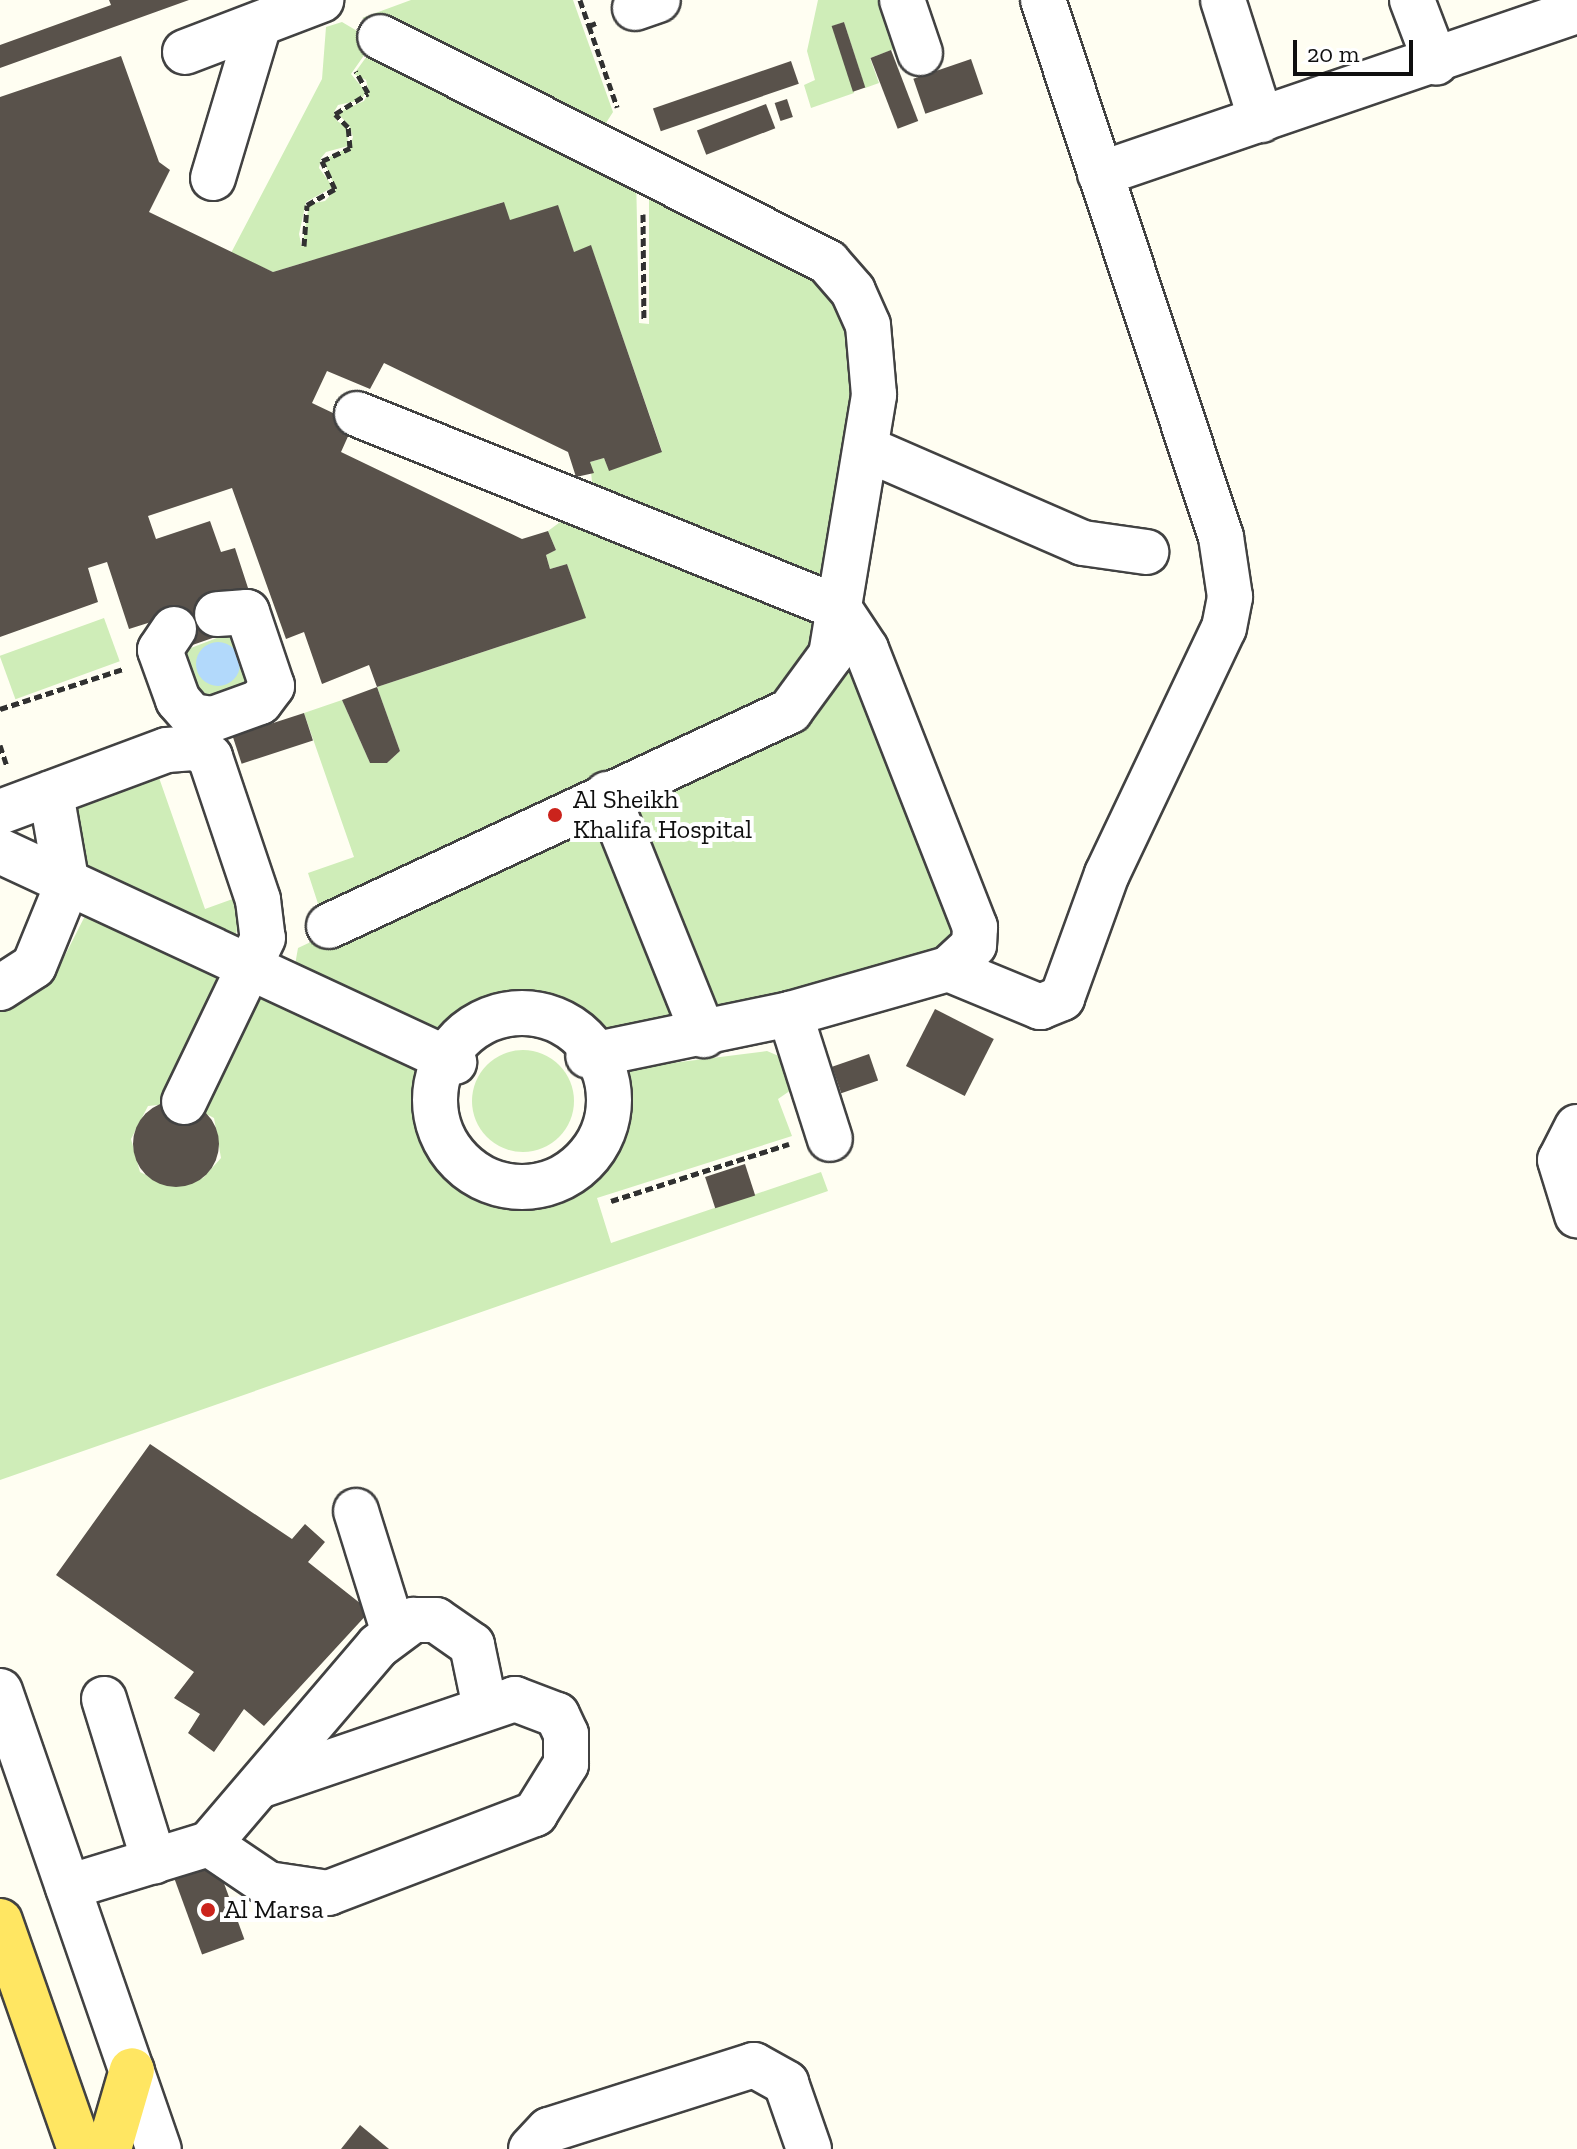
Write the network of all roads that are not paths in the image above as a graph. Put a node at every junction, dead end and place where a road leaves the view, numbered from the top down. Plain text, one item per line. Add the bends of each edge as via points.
1 (321, 0) edge
2 (902, 0) edge
3 (1043, 0) edge
4 (1223, 0) edge
5 (1412, 0) edge
6 (1577, 11) edge
7 (259, 25) junction
8 (380, 37) road end
9 (185, 52) dead end
10 (920, 53) dead end
11 (1436, 63) junction
12 (1261, 120) junction
13 (1100, 174) junction
14 (213, 178) dead end
15 (357, 414) dead end
16 (869, 450) junction
17 (1146, 552) dead end
18 (839, 608) junction
19 (217, 614) dead end
20 (168, 642) road end
21 (200, 734) junction
22 (51, 793) junction
23 (607, 794) junction
24 (0, 812) edge
25 (0, 851) edge
26 (67, 885) junction
27 (329, 926) dead end
28 (252, 965) junction
29 (948, 969) junction
30 (0, 988) edge
31 (790, 1014) junction
32 (704, 1035) junction
33 (592, 1055) junction
34 (450, 1060) junction
35 (184, 1102) dead end
36 (1577, 1127) edge
37 (813, 1136) road end
38 (1577, 1215) edge
39 (356, 1511) dead end
40 (393, 1630) junction
41 (0, 1691) edge
42 (104, 1699) dead end
43 (485, 1707) junction
44 (259, 1786) junction
45 (209, 1844) junction
46 (154, 1861) junction
47 (68, 1887) junction
48 (2, 1935) edge
49 (132, 2070) junction
50 (80, 2149) edge
51 (109, 2149) edge
52 (159, 2149) edge
53 (531, 2149) edge
54 (809, 2149) edge

1 - 7 street
2 - 10 street
3 - 13 street
4 - 12 street
5 - 11 street
6 - 11 street
7 - 9 street
7 - 14 street
8 - 16 street via 828,262 853,291 874,360
11 - 12 street
12 - 13 street
13 - 29 street via 1221,537 1230,597 1224,628 1107,874 1062,998 1040,1007
15 - 18 street
16 - 17 street via 1083,543
16 - 18 street
18 - 23 street via 831,655 790,711
18 - 29 street via 866,649 975,927 974,945
19 - 21 street via 247,612 272,686 260,702
20 - 21 street via 183,709
21 - 22 street
21 - 28 street via 218,771 258,900 263,938
22 - 24 street
22 - 26 street
23 - 27 street
23 - 32 street
25 - 26 street
26 - 28 street
26 - 30 street via 34,966
28 - 34 street
28 - 35 street
29 - 31 street
31 - 32 street
31 - 37 street
32 - 33 street
33 - 34 street via 558,1020 507,1013 461,1037
33 - 34 street via 610,1105 592,1153 551,1183 525,1188 487,1179 454,1156 435,1108
36 - 38 street via 1560,1160
39 - 40 street
40 - 43 street via 413,1620 456,1628 472,1645
40 - 44 street
41 - 47 street
42 - 46 street
43 - 44 street
43 - 45 street via 538,1702 557,1715 566,1734 566,1764 535,1814 328,1893 268,1884
44 - 45 street
45 - 46 street
46 - 47 street
47 - 49 street
48 - 50 main road
49 - 51 main road
49 - 52 street
53 - 54 street via 549,2130 754,2065 786,2083

